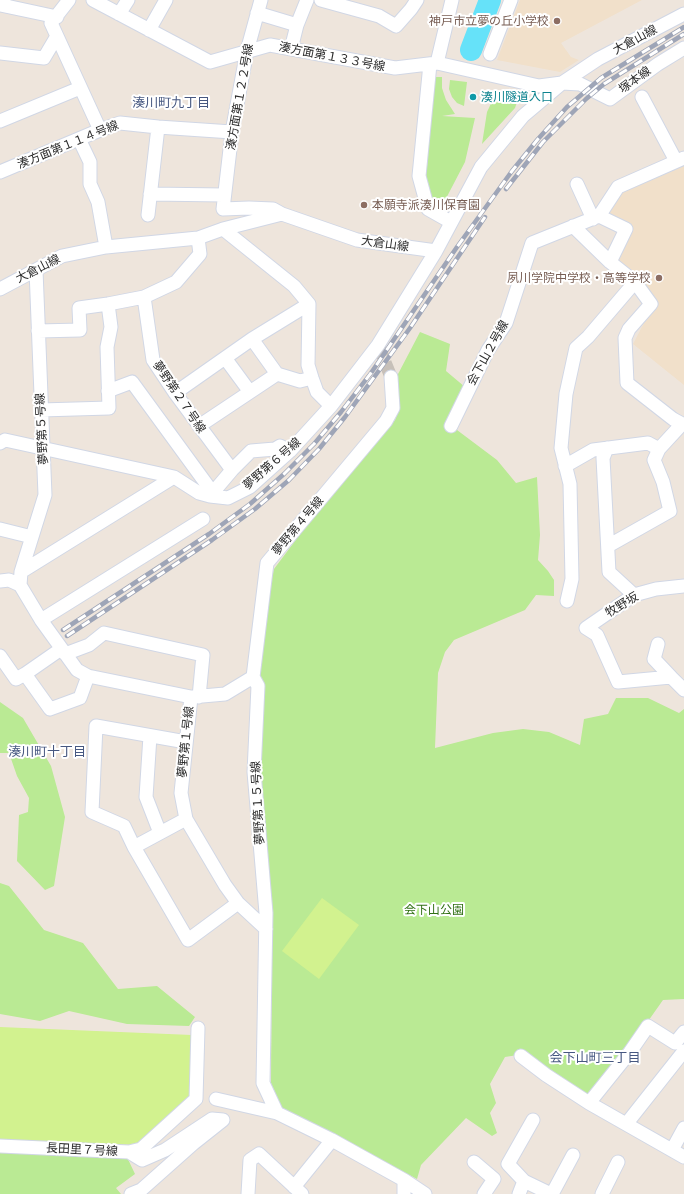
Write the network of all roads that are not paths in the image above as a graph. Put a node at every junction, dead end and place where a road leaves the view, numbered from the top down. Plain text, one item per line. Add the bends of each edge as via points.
1 (4, 0) edge
2 (69, 0) edge
3 (93, 0) edge
4 (128, 0) edge
5 (166, 0) edge
6 (261, 0) edge
7 (307, 0) edge
8 (321, 0) edge
9 (417, 0) edge
10 (452, 0) edge
11 (511, 0) edge
12 (257, 13) junction
13 (120, 14) junction
14 (684, 14) edge
15 (57, 16) junction
16 (297, 25) junction
17 (149, 30) junction
18 (57, 36) junction
19 (684, 48) edge
20 (292, 49) junction
21 (247, 51) junction
22 (0, 53) edge
23 (490, 54) dead end
24 (433, 64) junction
25 (562, 83) junction
26 (80, 88) junction
27 (642, 97) dead end
28 (0, 121) edge
29 (158, 127) junction
30 (100, 130) junction
31 (232, 132) junction
32 (79, 139) junction
33 (680, 160) edge
34 (0, 172) edge
35 (577, 184) dead end
36 (150, 194) junction
37 (224, 195) junction
38 (282, 214) junction
39 (148, 215) dead end
40 (596, 218) junction
41 (451, 222) junction
42 (573, 226) junction
43 (222, 229) junction
44 (198, 238) junction
45 (106, 246) junction
46 (436, 251) junction
47 (610, 262) junction
48 (36, 270) junction
49 (635, 282) junction
50 (0, 289) edge
51 (144, 297) junction
52 (108, 304) junction
53 (309, 304) junction
54 (38, 331) junction
55 (252, 339) junction
56 (225, 358) junction
57 (278, 374) junction
58 (391, 377) tunnel mouth
59 (312, 378) junction
60 (108, 391) junction
61 (250, 392) junction
62 (174, 393) junction
63 (331, 406) junction
64 (41, 410) junction
65 (683, 424) edge
66 (199, 426) junction
67 (451, 426) dead end
68 (2, 438) edge
69 (43, 448) junction
70 (607, 448) junction
71 (659, 449) junction
72 (290, 451) junction
73 (565, 466) junction
74 (232, 470) junction
75 (174, 477) junction
76 (212, 495) junction
77 (203, 519) dead end
78 (0, 529) edge
79 (32, 537) junction
80 (608, 546) junction
81 (21, 579) junction
82 (0, 581) edge
83 (684, 586) edge
84 (634, 595) junction
85 (567, 601) dead end
86 (41, 620) junction
87 (658, 644) dead end
88 (63, 651) junction
89 (0, 656) edge
90 (25, 674) junction
91 (88, 676) junction
92 (253, 678) junction
93 (679, 682) edge
94 (195, 697) junction
95 (150, 736) junction
96 (186, 742) junction
97 (186, 819) junction
98 (160, 833) junction
99 (134, 847) junction
100 (238, 903) junction
101 (266, 929) junction
102 (198, 1028) dead end
103 (684, 1032) edge
104 (684, 1051) edge
105 (521, 1056) dead end
106 (216, 1099) dead end
107 (590, 1103) junction
108 (278, 1113) junction
109 (178, 1116) junction
110 (533, 1120) dead end
111 (626, 1123) junction
112 (684, 1128) edge
113 (191, 1139) junction
114 (332, 1140) junction
115 (0, 1146) edge
116 (672, 1150) junction
117 (129, 1152) junction
118 (573, 1155) dead end
119 (684, 1157) edge
120 (474, 1162) dead end
121 (618, 1162) dead end
122 (404, 1180) junction
123 (524, 1181) junction
124 (298, 1190) edge
125 (131, 1194) edge
126 (248, 1194) edge
127 (404, 1194) edge
128 (425, 1194) edge
129 (484, 1194) edge
130 (519, 1194) edge
131 (552, 1194) edge
132 (602, 1194) edge

1 - 15 street via 1,5
2 - 15 street
3 - 13 street, 湊方面第１３３号線
4 - 13 street
5 - 17 street
6 - 12 street, 湊方面第１２２号線
7 - 16 street
8 - 9 street via 379,16 396,26
10 - 24 street
11 - 23 street
12 - 16 street
12 - 21 street, 湊方面第１２２号線
13 - 17 street, 湊方面第１３３号線
14 - 25 street, 大倉山線 via 598,60
15 - 18 street via 52,23
16 - 20 street
17 - 21 street, 湊方面第１３３号線 via 210,62
18 - 22 street via 44,58
18 - 26 street
19 - 25 street, 塚本線 via 610,99 580,84
20 - 21 street, 湊方面第１３３号線 via 270,45
20 - 24 street, 湊方面第１３３号線 via 395,68
21 - 31 street, 湊方面第１２２号線
24 - 25 street, 湊方面第１３３号線 via 539,86
24 - 41 street via 419,176 428,209
25 - 41 street, 大倉山線 via 523,116 481,167
26 - 28 street
26 - 30 street
27 - 33 street
29 - 30 street, 湊方面第１１４号線 via 120,123
29 - 31 street, 湊方面第１１４号線
29 - 36 street
30 - 32 street, 湊方面第１１４号線
31 - 37 street, 湊方面第１２２号線
32 - 34 street, 湊方面第１１４号線
32 - 45 street via 90,162 90,184 98,202
33 - 40 street via 618,187
35 - 40 street
36 - 37 street
36 - 39 street
37 - 38 street via 223,209 274,209
38 - 43 street, 大倉山線
38 - 46 street, 大倉山線 via 357,240
40 - 42 street, 会下山２号線
40 - 47 street via 626,229
41 - 46 street, 大倉山線
42 - 47 street
42 - 67 street, 会下山２号線 via 532,243 506,323 488,350
43 - 44 street, 大倉山線
43 - 53 street via 294,286
44 - 45 street, 大倉山線
44 - 51 street via 200,254 176,282
45 - 48 street, 大倉山線 via 62,256
46 - 63 street, 夢野第６号線 via 378,344
47 - 49 street
48 - 50 street, 大倉山線
48 - 54 street, 夢野第５号線
49 - 65 street via 651,304 629,329 625,338 626,384 662,412
49 - 73 street via 576,348 566,394 561,448
51 - 52 street
51 - 62 street, 夢野第２７号線 via 153,360
52 - 54 street via 79,308 80,330
52 - 60 street via 111,328 107,347
53 - 55 street
53 - 59 street via 308,365
54 - 64 street, 夢野第５号線
55 - 56 street
55 - 57 street
56 - 61 street
56 - 62 street
57 - 59 street via 300,381
57 - 61 street
58 - 92 street, 夢野第４号線 via 393,408 386,421 267,563
59 - 63 street via 317,392
60 - 64 street via 109,408
60 - 76 street via 132,382
61 - 66 street
62 - 66 street, 夢野第２７号線
63 - 72 street, 夢野第６号線
64 - 69 street, 夢野第５号線
65 - 71 street
66 - 74 street, 夢野第２７号線
68 - 69 street, 夢野第６号線
69 - 75 street, 夢野第６号線
69 - 79 street, 夢野第５号線 via 45,495
70 - 71 street via 648,443
70 - 73 street via 593,450
70 - 80 street via 603,458
71 - 80 street via 654,460 663,482 670,511
72 - 74 street via 280,446 251,451
72 - 76 street, 夢野第６号線 via 250,486 228,498
73 - 85 street via 570,484 572,579
74 - 76 street
75 - 76 street, 夢野第６号線 via 199,493
75 - 81 street
77 - 86 street
78 - 79 street
79 - 81 street, 夢野第５号線
80 - 84 street via 609,572
81 - 82 street
81 - 86 street, 夢野第１号線
83 - 84 street, 牧野坂 via 656,589
84 - 93 street, 牧野坂 via 586,628 597,635 618,682
86 - 88 street, 夢野第１号線
87 - 93 street via 654,659
88 - 90 street
88 - 91 street, 夢野第１号線 via 77,670
88 - 94 street via 89,645 104,633 203,655
89 - 90 street via 16,679
90 - 91 street via 50,709 80,698
91 - 94 street, 夢野第１号線
92 - 94 street via 225,694
92 - 101 street, 夢野第１５号線 via 258,686 254,772
94 - 96 street, 夢野第１号線
95 - 96 street
95 - 98 street via 146,797
95 - 99 street via 96,726 92,812 124,826
96 - 97 street, 夢野第１号線 via 181,793
97 - 98 street
97 - 100 street, 夢野第１号線
98 - 99 street
99 - 100 street via 188,940
100 - 101 street, 夢野第１号線
101 - 108 street, 夢野第１５号線 via 263,1083
102 - 109 street via 196,1099
103 - 107 street via 675,1043 648,1026
104 - 111 street
105 - 107 street
106 - 108 street
107 - 111 street
108 - 114 street
109 - 113 street
109 - 117 street via 141,1149
110 - 123 street via 508,1164
111 - 116 street
112 - 116 street
113 - 117 street, 長田里７号線 via 142,1160
113 - 125 street via 141,1190
114 - 122 street
114 - 124 street
115 - 117 street, 長田里７号線
116 - 119 street
118 - 131 street
120 - 129 street via 494,1179
121 - 132 street
122 - 127 street
122 - 128 street
123 - 130 street
123 - 131 street
124 - 126 street via 259,1154 250,1160

